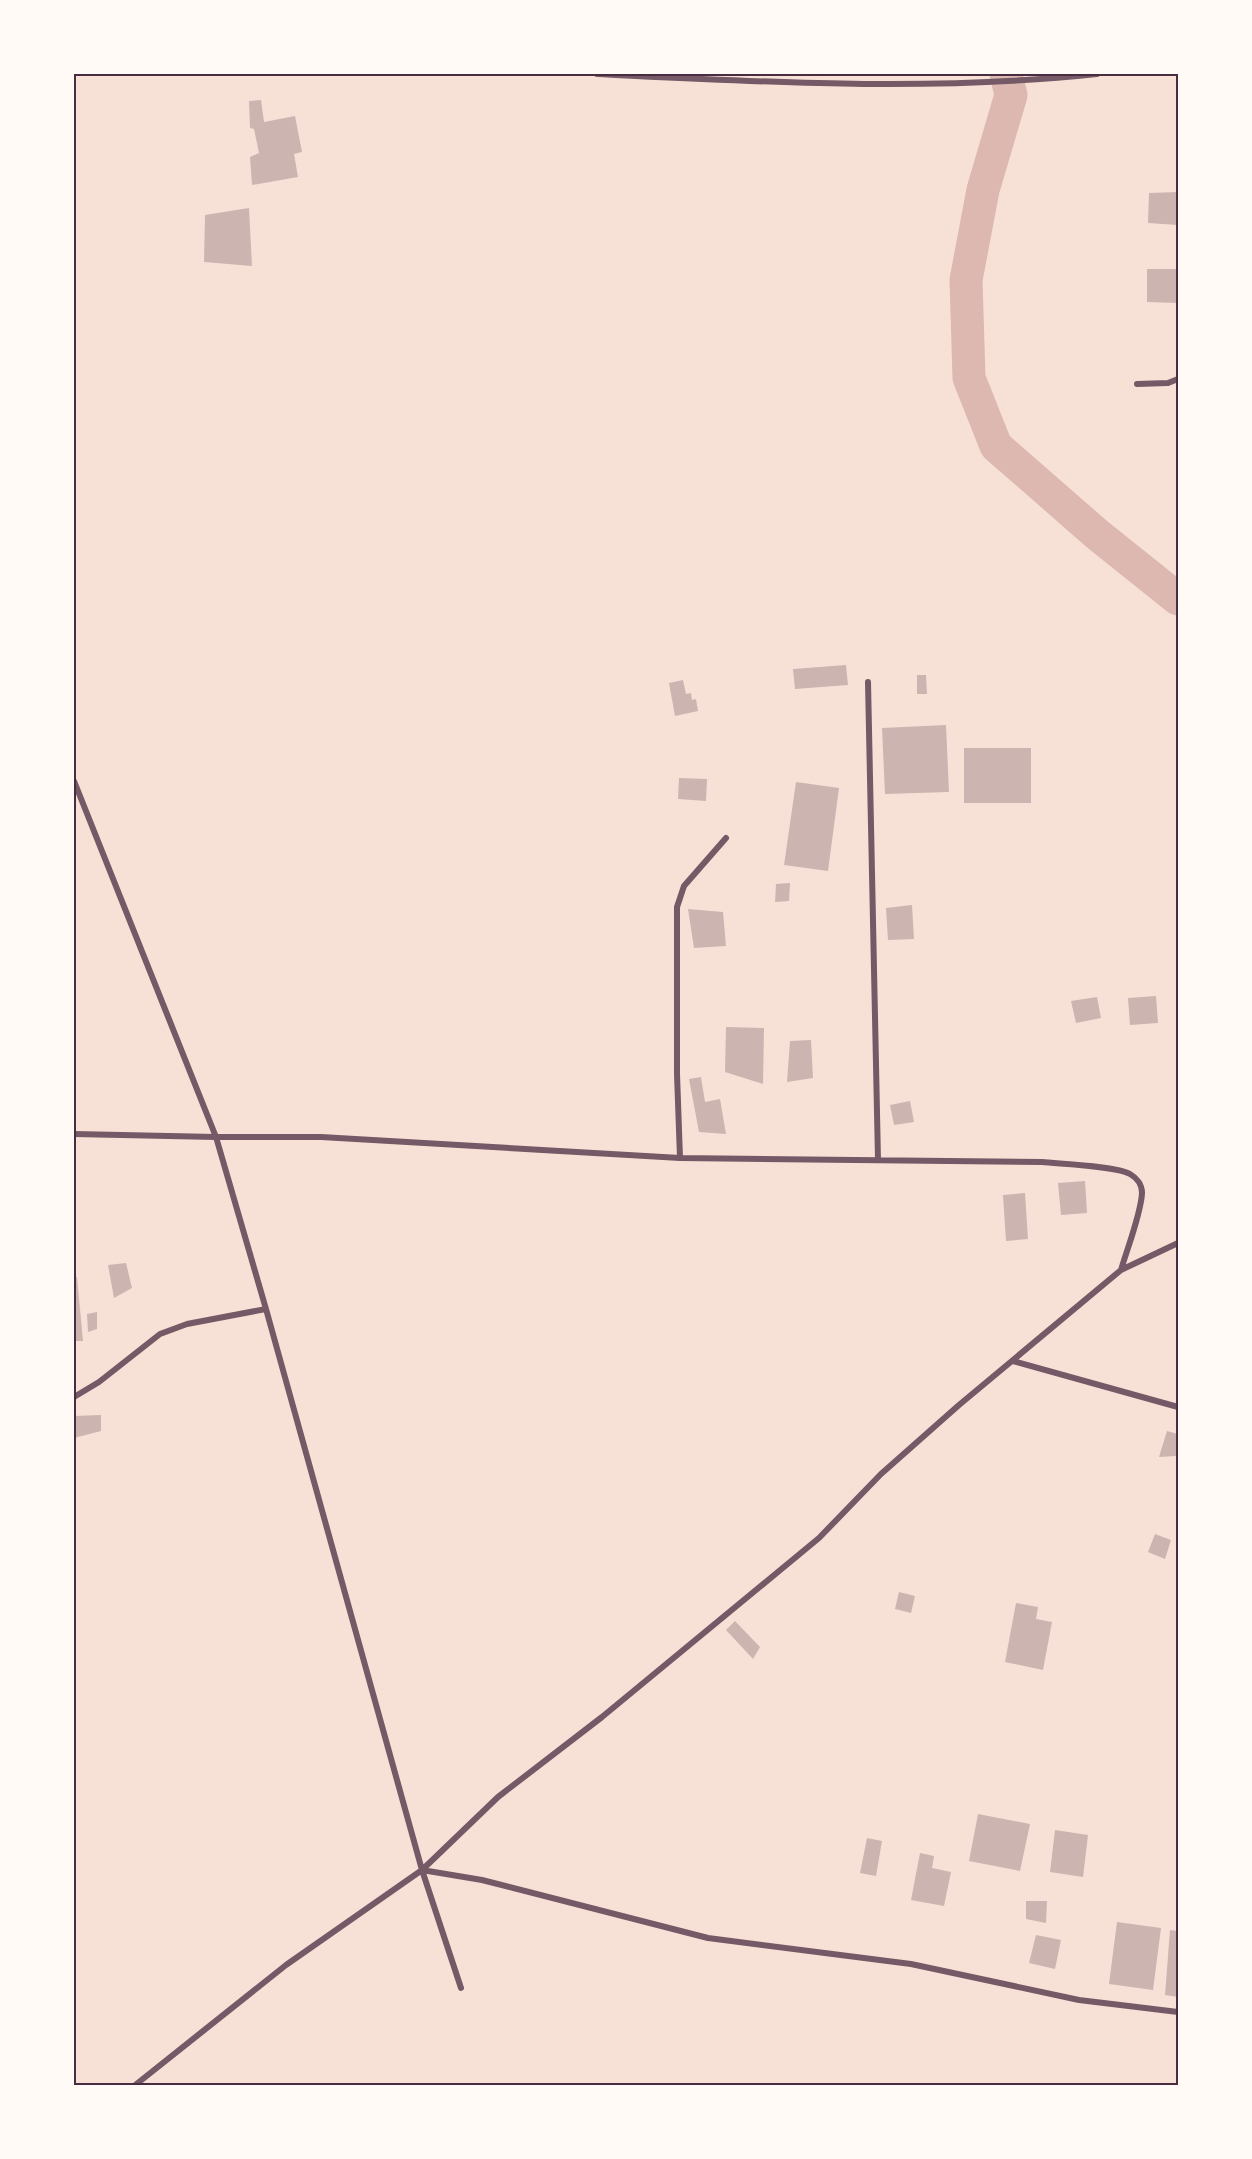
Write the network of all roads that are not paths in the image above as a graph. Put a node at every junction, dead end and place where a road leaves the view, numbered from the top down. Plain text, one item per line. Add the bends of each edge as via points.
1 (597, 74) edge
2 (1097, 74) edge
3 (1179, 379) edge
4 (1137, 384) dead end
5 (868, 682) dead end
6 (74, 781) edge
7 (726, 838) dead end
8 (74, 1134) edge
9 (216, 1137) junction
10 (680, 1158) junction
11 (878, 1160) junction
12 (1179, 1243) edge
13 (1121, 1270) junction
14 (266, 1309) junction
15 (1013, 1361) junction
16 (74, 1397) edge
17 (1179, 1407) edge
18 (422, 1870) junction
19 (461, 1988) dead end
20 (1179, 2012) edge
21 (134, 2085) edge

1 - 2 street via 904,86
3 - 4 street
5 - 11 street
6 - 9 street
7 - 10 street via 684,886 677,907
8 - 9 street
9 - 10 street via 321,1137
9 - 14 street
10 - 11 street
11 - 13 street via 1042,1162 1125,1172 1136,1179 1142,1193
12 - 13 street
13 - 15 street
14 - 16 street via 187,1324 160,1334
14 - 18 street
15 - 17 street
15 - 18 street via 881,1474 819,1538 602,1717 498,1797
18 - 19 street
18 - 20 street via 482,1880 708,1938 911,1964 1079,2000
18 - 21 street via 286,1965

